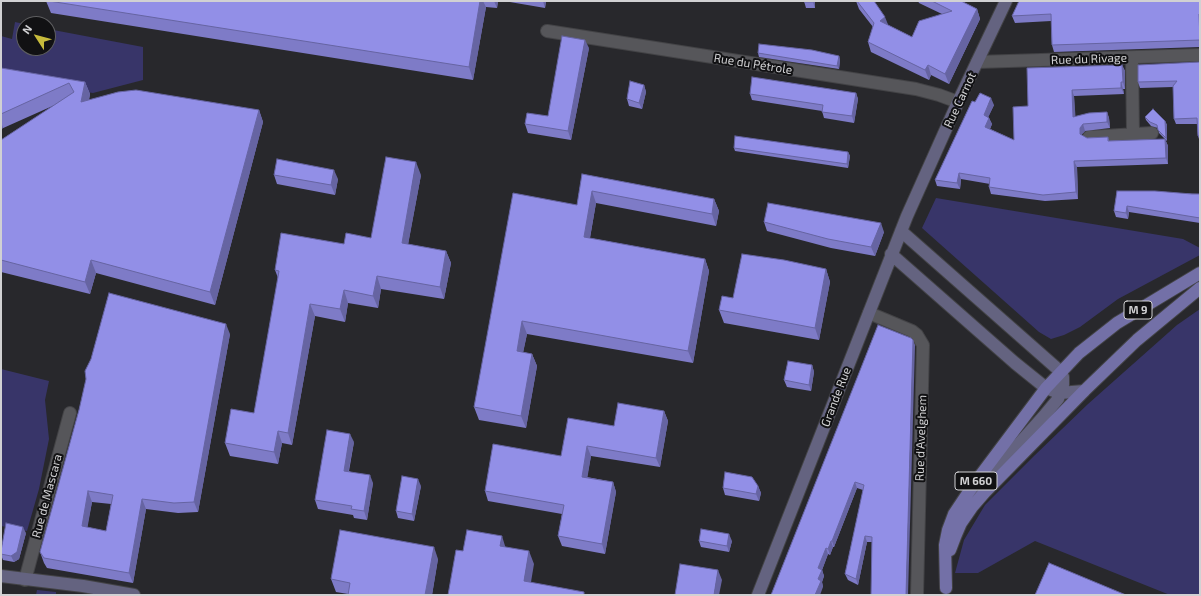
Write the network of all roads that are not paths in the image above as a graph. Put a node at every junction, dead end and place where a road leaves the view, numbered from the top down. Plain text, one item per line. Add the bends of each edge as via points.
1 (1006, 1) edge
2 (547, 31) dead end
3 (1200, 56) edge
4 (1132, 58) junction
5 (977, 62) junction
6 (958, 102) junction
7 (1152, 133) dead end
8 (1132, 134) junction
9 (1089, 137) edge
10 (914, 199) joint
11 (901, 231) junction
12 (891, 254) junction
13 (1200, 273) edge
14 (1200, 288) edge
15 (869, 313) junction
16 (1061, 372) junction
17 (1046, 388) junction
18 (1084, 391) junction
19 (1060, 393) junction
20 (70, 413) dead end
21 (951, 547) junction
22 (1, 576) edge
23 (25, 580) junction
24 (946, 591) edge
25 (99, 592) edge
26 (134, 595) edge
27 (758, 595) edge
28 (917, 595) edge

1 - 5 main road, Rue Carnot
2 - 6 street, Rue du Pétrole via 916,89
3 - 4 street, Rue du Rivage
4 - 5 street, Rue du Rivage
4 - 8 street
5 - 6 main road, Rue Carnot
6 - 10 main road, Rue Carnot
7 - 8 street
8 - 9 street
10 - 11 main road, Grande Rue
11 - 12 main road, Grande Rue
11 - 16 main road
12 - 15 main road, Grande Rue
12 - 17 main road
13 - 16 main road, M 9 via 1117,323 1079,353
14 - 18 main road, M 9 via 1155,324
15 - 27 main road, Grande Rue
15 - 28 street, Rue d'Avelghem via 912,331 923,344
16 - 17 main road, M 9
16 - 19 main road via 1063,385
17 - 19 main road
17 - 24 main road, M 660 via 954,514 945,545
18 - 19 main road
18 - 21 main road, M 660 via 979,499 961,523
19 - 21 main road via 968,503
20 - 23 street, Rue de Mascara
21 - 24 main road, M 660
22 - 23 main road
23 - 25 main road
25 - 26 main road

